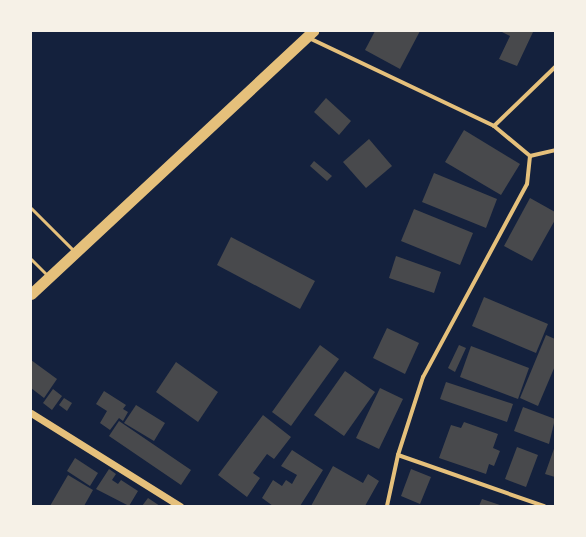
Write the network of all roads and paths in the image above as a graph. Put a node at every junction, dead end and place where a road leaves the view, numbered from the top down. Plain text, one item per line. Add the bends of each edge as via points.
1 (310, 34) edge
2 (555, 67) edge
3 (494, 126) junction
4 (555, 150) edge
5 (530, 156) junction
6 (31, 208) edge
7 (75, 252) junction
8 (31, 259) edge
9 (49, 277) junction
10 (31, 294) edge
11 (31, 413) edge
12 (398, 455) junction
13 (180, 506) edge
14 (387, 506) edge
15 (544, 506) edge

1 - 3 street
1 - 7 highway
2 - 3 street
3 - 5 street
4 - 5 street
5 - 12 street via 527,184 423,377
6 - 7 lane
7 - 9 highway
8 - 9 lane
9 - 10 highway
11 - 13 street
12 - 14 street
12 - 15 street

